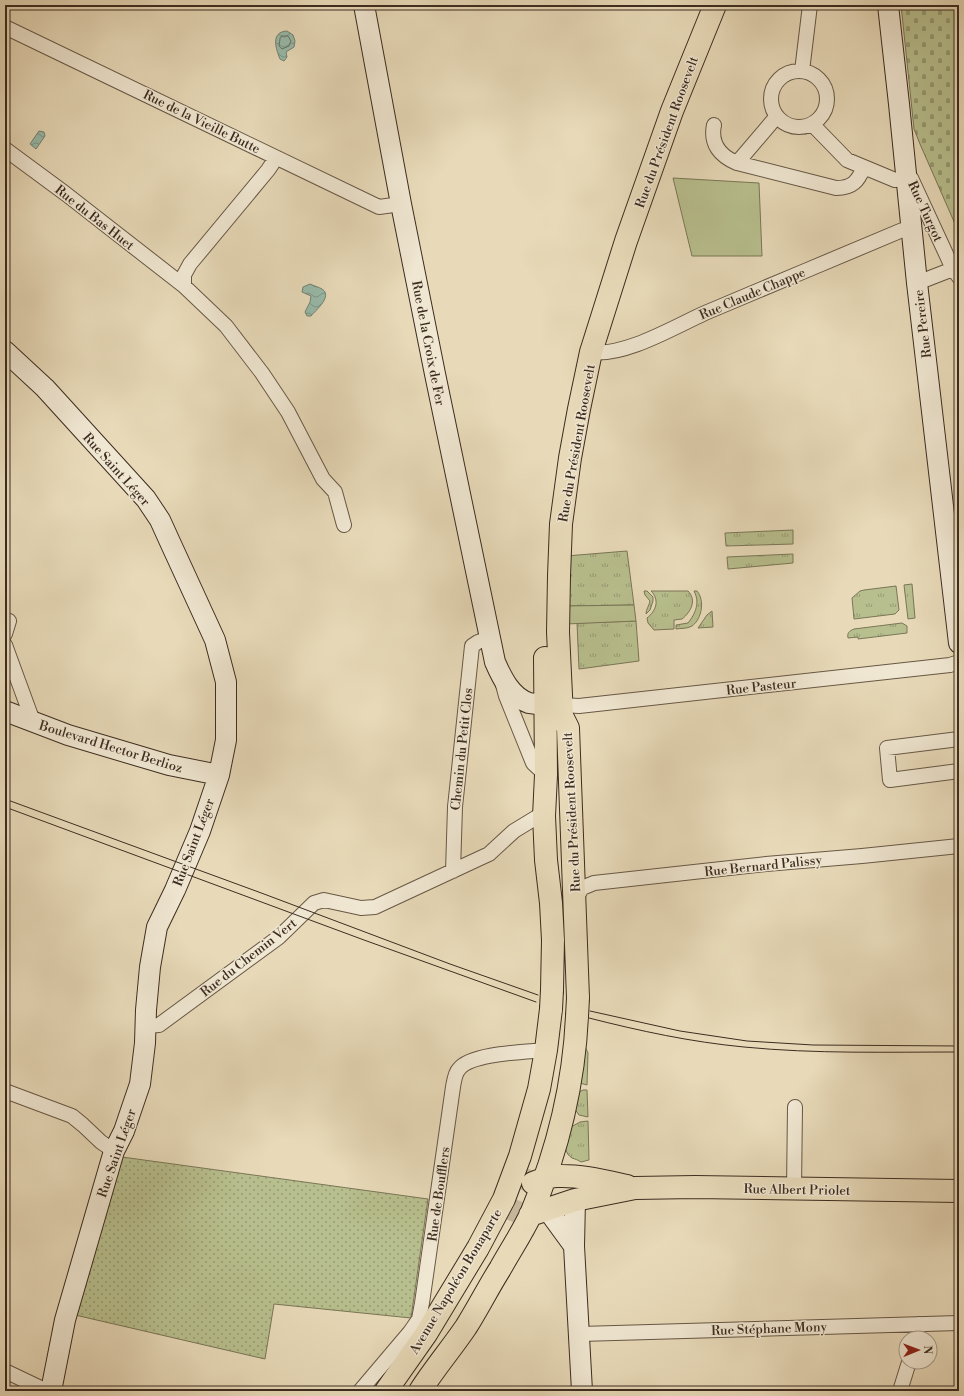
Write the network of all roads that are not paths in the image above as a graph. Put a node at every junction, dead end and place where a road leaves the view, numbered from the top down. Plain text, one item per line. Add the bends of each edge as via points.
1 (364, 5) edge
2 (700, 5) edge
3 (715, 5) edge
4 (810, 5) edge
5 (888, 5) edge
6 (5, 27) edge
7 (802, 71) junction
8 (777, 116) junction
9 (812, 124) junction
10 (714, 125) dead end
11 (5, 149) edge
12 (276, 158) junction
13 (737, 163) junction
14 (864, 166) junction
15 (906, 172) junction
16 (401, 204) junction
17 (912, 227) junction
18 (956, 273) edge
19 (917, 283) junction
20 (184, 286) junction
21 (5, 351) edge
22 (591, 352) junction
23 (344, 525) dead end
24 (9, 621) dead end
25 (5, 634) edge
26 (489, 638) junction
27 (959, 643) edge
28 (5, 644) edge
29 (959, 662) edge
30 (502, 679) junction
31 (556, 709) junction
32 (5, 711) edge
33 (29, 720) junction
34 (959, 739) edge
35 (959, 771) edge
36 (219, 775) junction
37 (546, 775) junction
38 (544, 816) junction
39 (959, 846) edge
40 (453, 871) junction
41 (575, 900) junction
42 (562, 1005) junction
43 (145, 1026) junction
44 (546, 1050) junction
45 (5, 1091) edge
46 (795, 1107) dead end
47 (557, 1138) junction
48 (114, 1151) junction
49 (570, 1177) junction
50 (636, 1188) junction
51 (794, 1189) junction
52 (959, 1190) edge
53 (527, 1191) junction
54 (575, 1200) junction
55 (574, 1246) junction
56 (959, 1323) edge
57 (919, 1324) junction
58 (918, 1330) edge
59 (580, 1334) junction
60 (907, 1370) edge
61 (5, 1371) edge
62 (420, 1383) edge
63 (47, 1391) edge
64 (51, 1391) edge
65 (360, 1391) edge
66 (386, 1391) edge
67 (399, 1391) edge
68 (582, 1391) edge
69 (900, 1391) edge

1 - 16 street, Rue de la Croix de Fer
2 - 31 main road, Rue du Président Roosevelt via 661,102 626,200 591,310 567,405 547,534 544,581
3 - 22 main road, Rue du Président Roosevelt via 669,119 626,241
4 - 7 street
5 - 15 street, Rue Pereire
6 - 12 street, Rue de la Vieille Butte
7 - 8 street via 787,73 775,85 771,100
7 - 9 street via 818,78 827,94 824,111
8 - 9 street via 792,126
8 - 13 street
9 - 14 street via 847,160
10 - 13 street via 714,140 718,150 724,157
11 - 20 street, Rue du Bas Huet
12 - 16 street, Rue de la Vieille Butte via 379,207
12 - 20 street via 190,264 184,275
13 - 14 street via 836,188 853,184
14 - 15 street via 895,180
15 - 17 street, Rue Pereire
15 - 18 street, Rue Turgot
16 - 26 street, Rue de la Croix de Fer
17 - 19 street, Rue Pereire
17 - 22 street, Rue Claude Chappe via 702,314 625,349 600,354
18 - 19 street
19 - 27 street, Rue Pereire
20 - 23 street, Rue du Bas Huet via 226,326 262,373 288,412 323,479 335,492
21 - 36 street, Rue Saint Léger via 45,388 146,499 160,520 215,640 226,682 226,740
22 - 31 main road, Rue du Président Roosevelt via 570,458 561,524
24 - 25 street
26 - 30 street, Rue de la Croix de Fer
26 - 40 street, Chemin du Petit Clos via 472,646 455,807
28 - 33 street via 32,716
29 - 31 street, Rue Pasteur
30 - 31 street, Rue de la Croix de Fer via 518,697 529,703
30 - 37 street, Rue de la Croix de Fer via 506,696 533,763
31 - 37 main road, Rue du Président Roosevelt
31 - 41 main road, Rue du Président Roosevelt via 568,728
31 - 42 main road via 567,938
32 - 33 street, Boulevard Hector Berlioz
33 - 36 street, Boulevard Hector Berlioz via 68,735 169,765
34 - 35 street via 887,748 890,780
36 - 43 street, Rue Saint Léger via 200,831 158,927 150,967
37 - 38 main road, Rue du Président Roosevelt
37 - 42 main road via 553,869 560,906
38 - 40 street, Rue du Chemin Vert via 536,817 514,831 489,854
38 - 42 main road, Rue du Président Roosevelt via 553,940
39 - 41 street, Rue Bernard Palissy via 594,883 582,888
40 - 43 street, Rue du Chemin Vert via 375,907 361,908 324,900 314,903 279,937 159,1025
41 - 42 main road, Rue du Président Roosevelt
42 - 44 main road, Rue du Président Roosevelt
42 - 47 main road, Rue du Président Roosevelt via 576,1037
42 - 53 main road via 554,1066
43 - 48 street, Rue Saint Léger via 140,1084 124,1131
44 - 53 main road, Avenue Napoléon Bonaparte
44 - 65 street, Rue de Boufflers via 480,1057 466,1062 458,1070 453,1087 419,1319
45 - 48 street via 72,1116
46 - 51 street
47 - 49 main road
47 - 53 main road, Avenue Napoléon Bonaparte
48 - 64 street, Rue Saint Léger via 65,1320
49 - 50 main road, Rue Albert Priolet
49 - 53 main road, Rue Albert Priolet via 557,1176
49 - 54 main road
50 - 51 main road, Rue Albert Priolet
50 - 54 main road, Rue Albert Priolet
51 - 52 main road, Rue Albert Priolet
53 - 54 main road, Rue Albert Priolet
53 - 55 street
53 - 62 main road via 491,1265
53 - 66 main road, Avenue Napoléon Bonaparte via 478,1248 426,1334
53 - 67 main road via 428,1352
54 - 55 street
55 - 59 street
56 - 57 street, Rue Stéphane Mony
57 - 58 street
57 - 59 street, Rue Stéphane Mony
59 - 68 street
60 - 69 street
61 - 63 street

